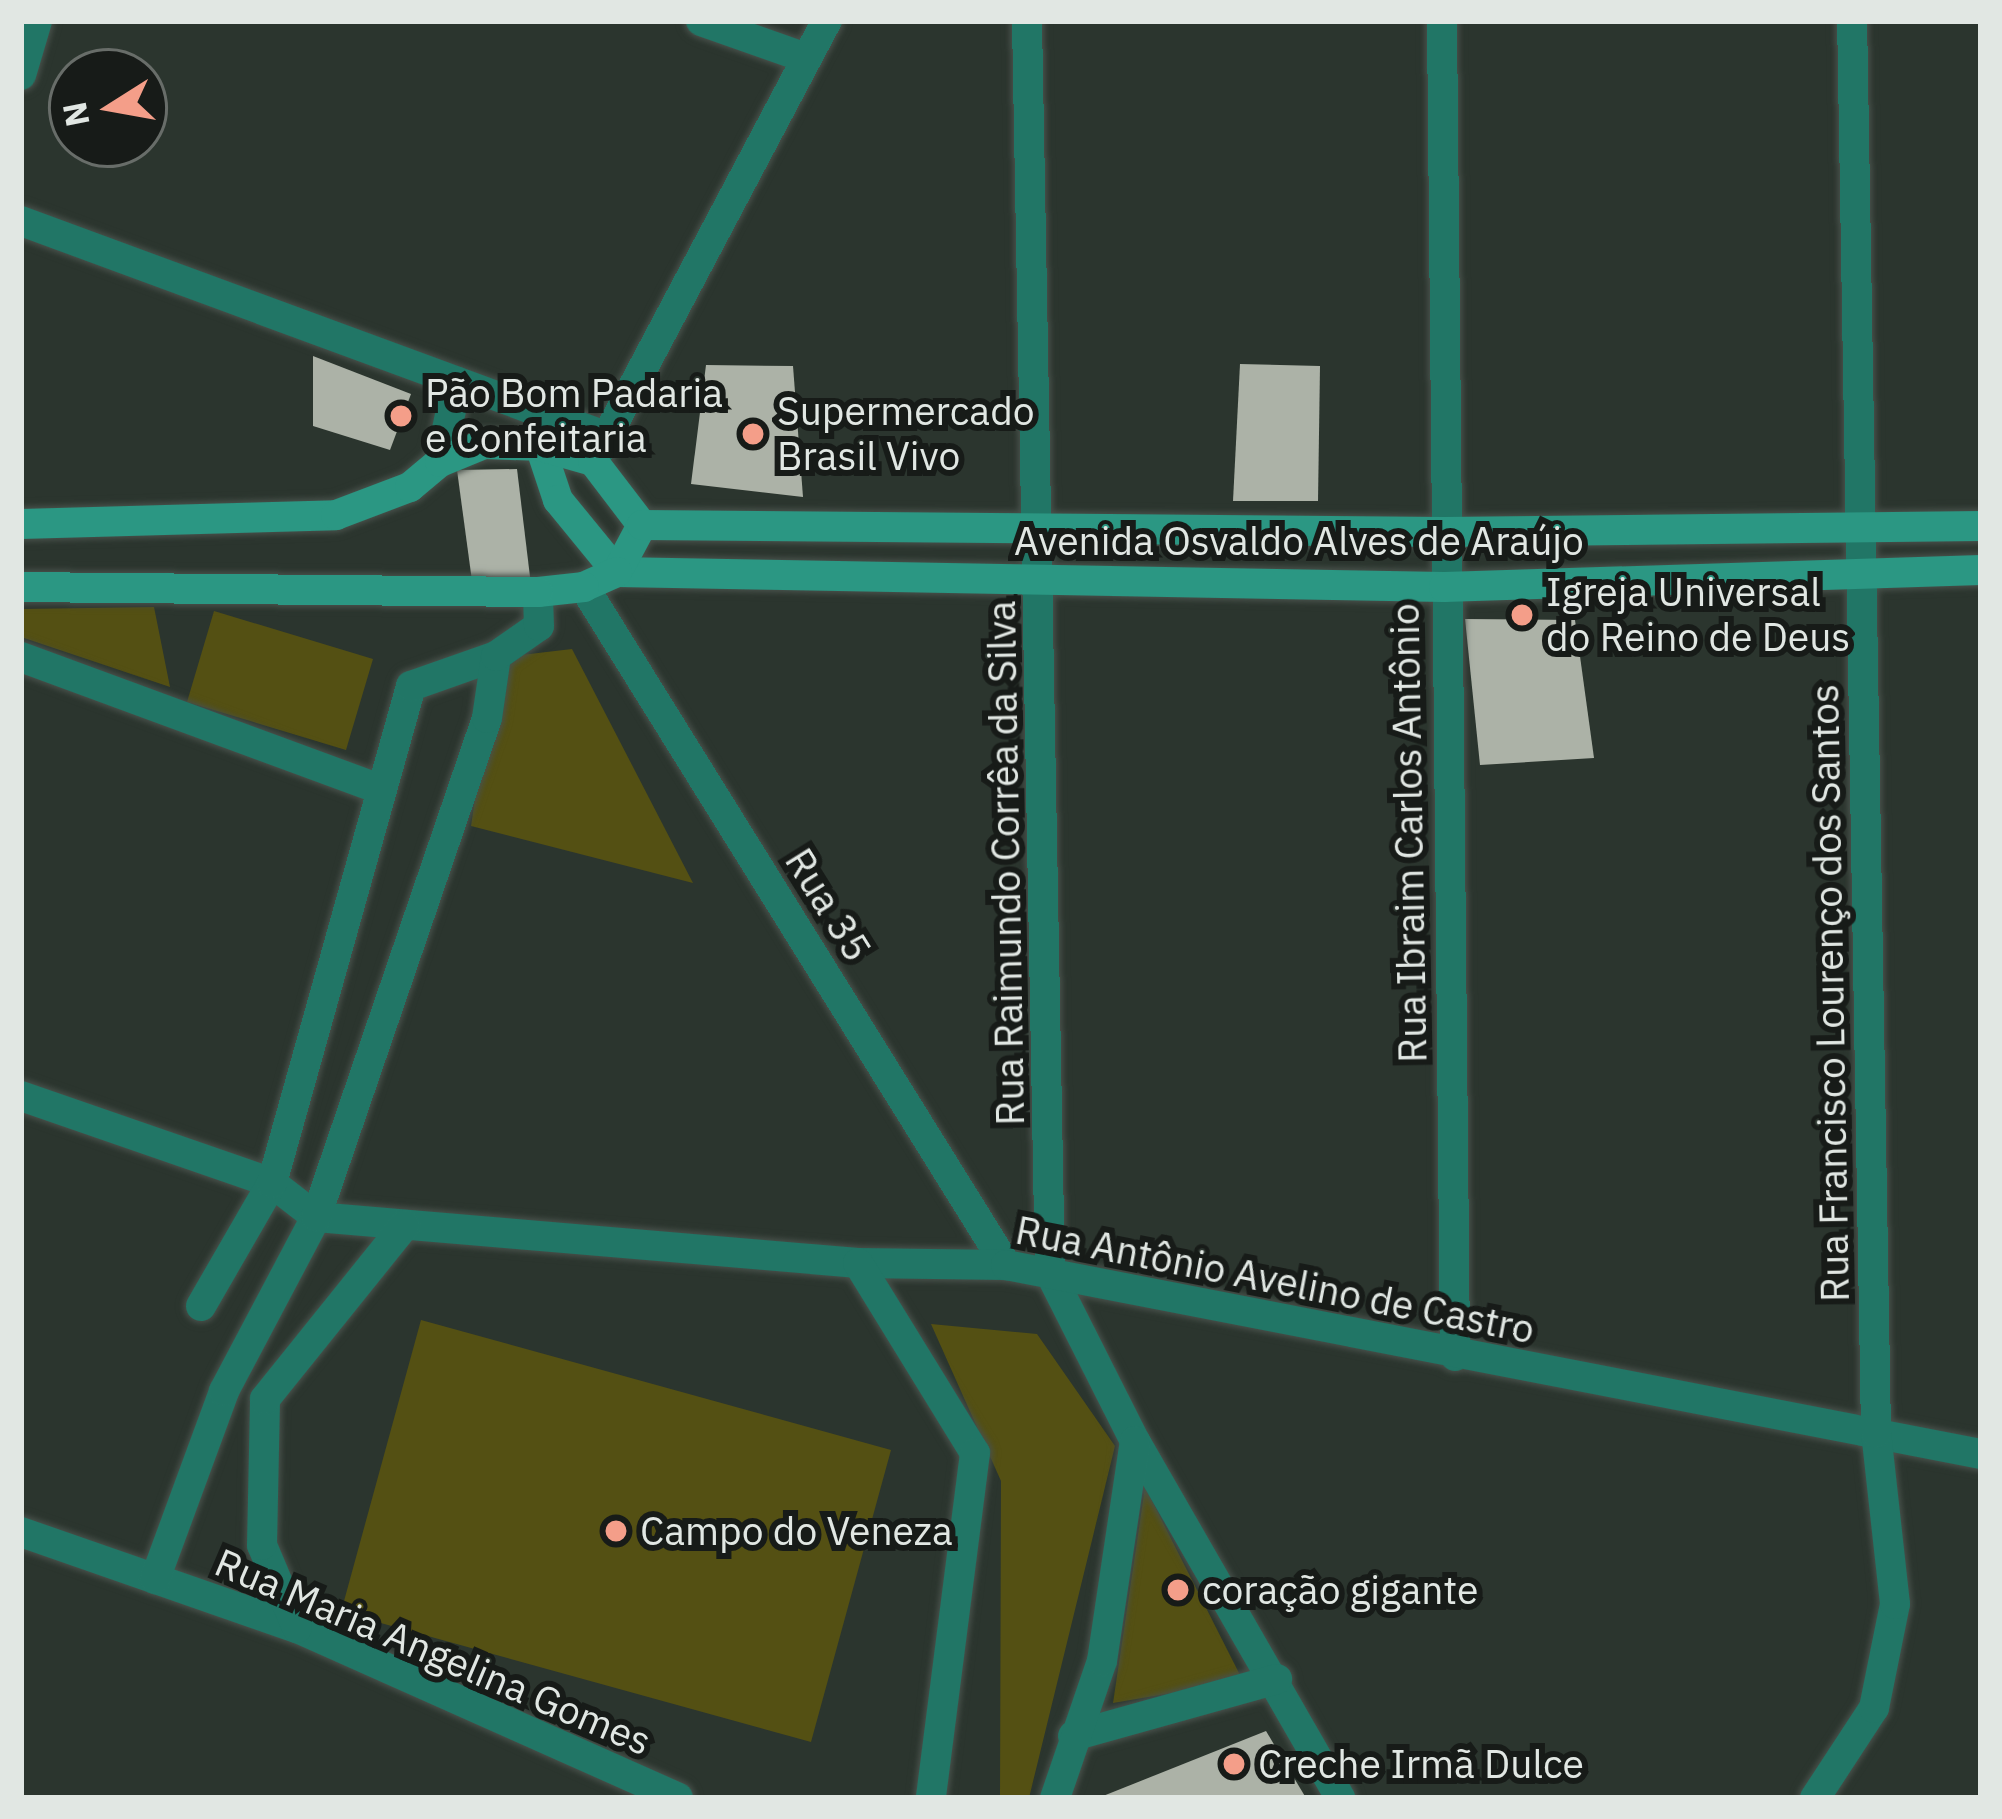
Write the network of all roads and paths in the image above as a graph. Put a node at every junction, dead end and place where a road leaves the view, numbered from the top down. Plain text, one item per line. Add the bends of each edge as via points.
1 (37, 21) edge
2 (701, 21) edge
3 (827, 21) edge
4 (1027, 21) edge
5 (1442, 21) edge
6 (1852, 21) edge
7 (806, 58) junction
8 (21, 75) edge
9 (21, 221) edge
10 (457, 382) junction
11 (539, 446) junction
12 (599, 449) junction
13 (440, 462) junction
14 (21, 524) edge
15 (642, 525) junction
16 (1861, 526) junction
17 (1981, 526) edge
18 (1039, 530) junction
19 (1444, 532) junction
20 (1862, 570) junction
21 (1981, 570) edge
22 (617, 572) junction
23 (1041, 580) junction
24 (21, 587) edge
25 (584, 587) junction
26 (1444, 587) junction
27 (538, 592) junction
28 (496, 656) junction
29 (21, 657) edge
30 (380, 789) junction
31 (21, 1096) edge
32 (272, 1183) junction
33 (316, 1216) junction
34 (405, 1225) junction
35 (858, 1263) junction
36 (1006, 1264) junction
37 (1050, 1273) junction
38 (201, 1306) dead end
39 (1454, 1356) junction
40 (1876, 1433) junction
41 (1135, 1441) junction
42 (1981, 1454) edge
43 (21, 1532) edge
44 (155, 1579) junction
45 (296, 1628) junction
46 (1276, 1678) junction
47 (1073, 1736) junction
48 (678, 1798) edge
49 (931, 1798) edge
50 (1055, 1798) edge
51 (1340, 1798) edge
52 (1815, 1798) edge

1 - 8 street
2 - 7 street
3 - 7 street
4 - 18 street, Rua Raimundo Corrêa da Silva
5 - 19 street, Rua Ibraim Carlos Antônio
6 - 16 street, Rua Francisco Lourenço dos Santos
7 - 12 street
9 - 10 street
10 - 12 street
10 - 13 street
11 - 12 street
11 - 13 street via 484,445
11 - 22 street via 558,500
12 - 15 street
13 - 14 street via 410,487 336,514
15 - 18 street, Avenida Osvaldo Alves de Araújo
15 - 22 street
16 - 17 street, Avenida Osvaldo Alves de Araújo
16 - 19 street, Avenida Osvaldo Alves de Araújo
16 - 20 street, Rua Francisco Lourenço dos Santos
18 - 19 street, Avenida Osvaldo Alves de Araújo
18 - 23 street, Rua Raimundo Corrêa da Silva
19 - 26 street, Rua Ibraim Carlos Antônio
20 - 21 street, Avenida Osvaldo Alves de Araújo
20 - 26 street, Avenida Osvaldo Alves de Araújo
20 - 40 street, Rua Francisco Lourenço dos Santos
22 - 23 street, Avenida Osvaldo Alves de Araújo
22 - 25 street
23 - 26 street, Avenida Osvaldo Alves de Araújo
23 - 37 street, Rua Raimundo Corrêa da Silva
24 - 27 street
25 - 27 street
25 - 36 street, Rua 35
26 - 39 street, Rua Ibraim Carlos Antônio
27 - 28 street via 539,626
28 - 30 street via 411,686
28 - 33 street via 487,718
29 - 30 street
30 - 32 street
31 - 32 street
32 - 33 street
32 - 38 street
33 - 34 street, Rua Antônio Avelino de Castro
33 - 44 street via 224,1390
34 - 35 street, Rua Antônio Avelino de Castro
34 - 45 street via 265,1400 262,1546
35 - 36 street, Rua Antônio Avelino de Castro
35 - 49 street via 975,1453
36 - 37 street, Rua Antônio Avelino de Castro
37 - 39 street, Rua Antônio Avelino de Castro
37 - 41 street
39 - 40 street, Rua Antônio Avelino de Castro
40 - 42 street, Rua Antônio Avelino de Castro
40 - 52 street, Rua Francisco Lourenço dos Santos via 1895,1604 1874,1708
41 - 46 street
41 - 47 street via 1102,1660
43 - 44 street, Rua Maria Angelina Gomes
44 - 45 street, Rua Maria Angelina Gomes
45 - 48 street, Rua Maria Angelina Gomes
46 - 47 street
46 - 51 street
47 - 50 street

